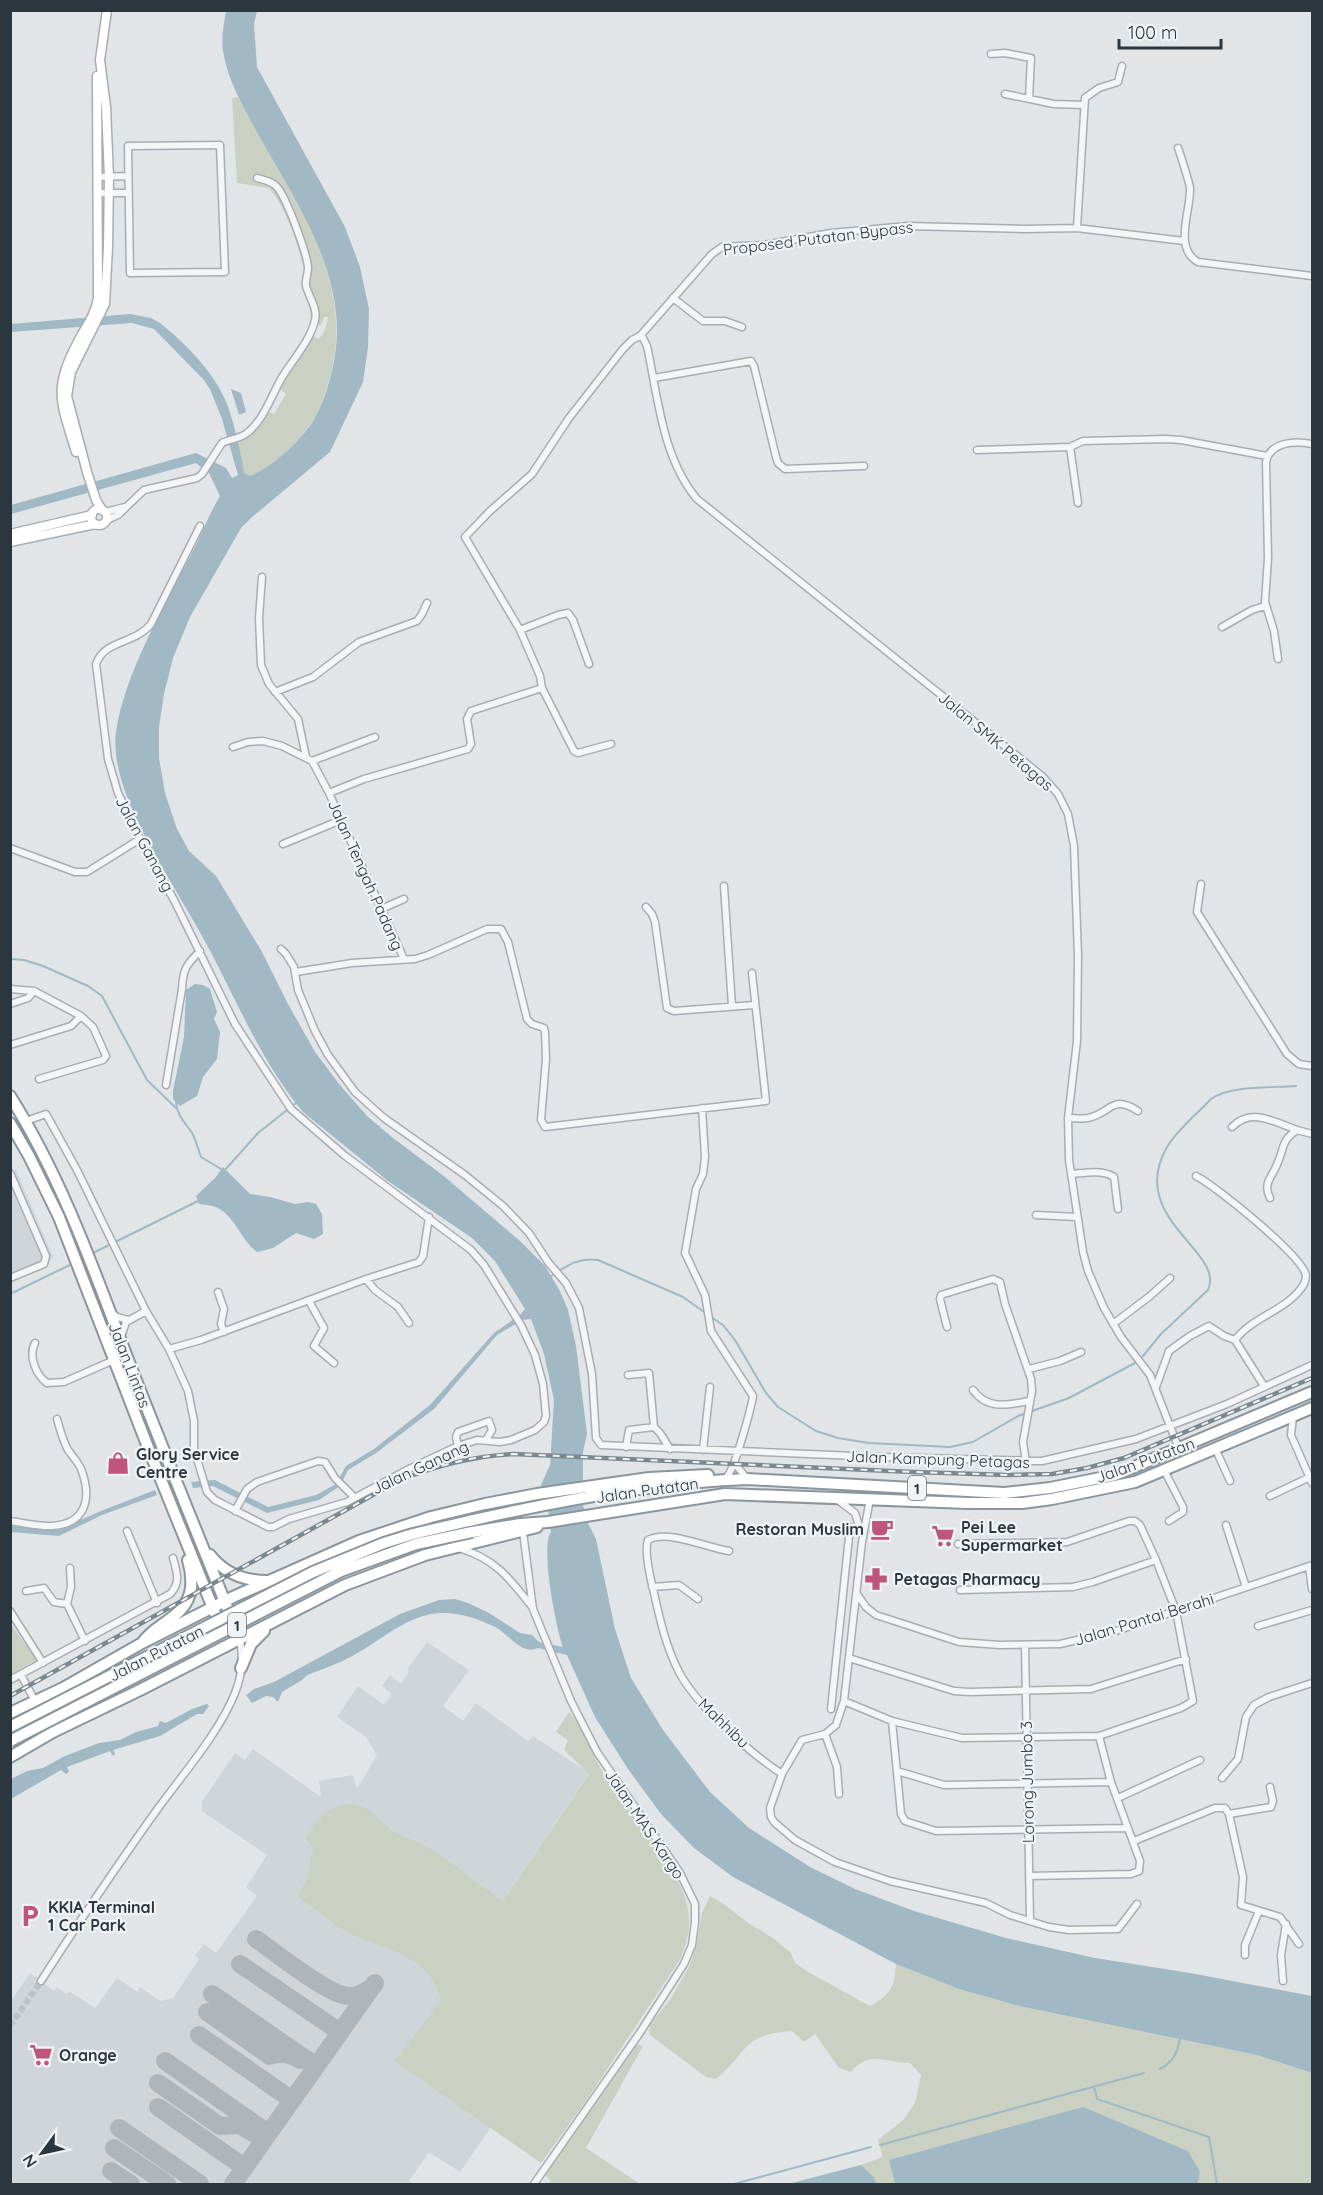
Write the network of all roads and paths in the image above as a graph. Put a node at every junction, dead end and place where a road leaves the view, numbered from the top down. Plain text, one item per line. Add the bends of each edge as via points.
1 (107, 10) edge
2 (991, 54) dead end
3 (100, 60) junction
4 (1122, 66) dead end
5 (1005, 94) dead end
6 (1029, 98) junction
7 (1084, 105) junction
8 (1178, 148) dead end
9 (128, 176) junction
10 (97, 177) junction
11 (109, 177) junction
12 (257, 178) dead end
13 (98, 193) junction
14 (109, 193) junction
15 (128, 194) junction
16 (1077, 228) junction
17 (1184, 241) junction
18 (1312, 276) edge
19 (674, 298) junction
20 (99, 312) junction
21 (742, 327) dead end
22 (640, 336) junction
23 (654, 378) junction
24 (1312, 444) edge
25 (1070, 447) junction
26 (976, 450) dead end
27 (1267, 456) junction
28 (864, 466) dead end
29 (1078, 503) dead end
30 (100, 514) junction
31 (200, 526) dead end
32 (10, 534) edge
33 (10, 542) edge
34 (262, 577) dead end
35 (427, 603) dead end
36 (1265, 606) junction
37 (1222, 627) dead end
38 (520, 630) junction
39 (1278, 659) dead end
40 (589, 664) dead end
41 (542, 688) junction
42 (275, 692) junction
43 (375, 737) dead end
44 (611, 744) dead end
45 (232, 747) dead end
46 (306, 757) junction
47 (312, 761) junction
48 (329, 793) junction
49 (341, 820) junction
50 (140, 839) junction
51 (283, 844) dead end
52 (10, 848) edge
53 (1201, 884) dead end
54 (724, 886) dead end
55 (404, 899) dead end
56 (646, 907) dead end
57 (381, 909) junction
58 (281, 949) dead end
59 (200, 951) junction
60 (404, 959) junction
61 (296, 972) junction
62 (752, 973) dead end
63 (10, 989) edge
64 (34, 991) junction
65 (10, 1004) edge
66 (754, 1005) junction
67 (732, 1006) junction
68 (81, 1016) junction
69 (10, 1045) edge
70 (1312, 1066) edge
71 (39, 1078) dead end
72 (166, 1085) dead end
73 (10, 1096) edge
74 (702, 1108) junction
75 (1138, 1111) dead end
76 (1068, 1118) junction
77 (26, 1121) junction
78 (10, 1123) edge
79 (1232, 1127) dead end
80 (1298, 1130) junction
81 (14, 1132) edge
82 (1312, 1134) edge
83 (10, 1173) edge
84 (1071, 1174) junction
85 (1196, 1176) dead end
86 (1270, 1198) dead end
87 (1118, 1209) dead end
88 (1036, 1215) dead end
89 (429, 1217) junction
90 (1077, 1217) junction
91 (10, 1278) edge
92 (1170, 1278) dead end
93 (366, 1279) junction
94 (218, 1292) dead end
95 (309, 1301) junction
96 (146, 1311) junction
97 (110, 1312) junction
98 (129, 1320) junction
99 (409, 1323) dead end
100 (1113, 1324) junction
101 (947, 1327) dead end
102 (224, 1332) junction
103 (120, 1338) junction
104 (1235, 1340) junction
105 (35, 1344) dead end
106 (169, 1349) junction
107 (1081, 1352) dead end
108 (114, 1360) junction
109 (334, 1363) dead end
110 (1312, 1365) edge
111 (1029, 1370) junction
112 (628, 1375) dead end
113 (1264, 1386) junction
114 (710, 1387) dead end
115 (1155, 1387) junction
116 (973, 1390) dead end
117 (1312, 1392) edge
118 (1029, 1401) junction
119 (1312, 1408) edge
120 (1293, 1417) junction
121 (57, 1419) dead end
122 (1276, 1424) junction
123 (1170, 1425) junction
124 (654, 1427) junction
125 (1291, 1435) junction
126 (486, 1440) junction
127 (458, 1446) junction
128 (626, 1448) junction
129 (670, 1449) junction
130 (1179, 1449) junction
131 (704, 1450) junction
132 (1216, 1450) junction
133 (736, 1451) junction
134 (1026, 1462) junction
135 (735, 1464) junction
136 (1164, 1470) junction
137 (728, 1475) junction
138 (745, 1476) junction
139 (1311, 1479) edge
140 (760, 1480) junction
141 (1230, 1481) dead end
142 (649, 1483) junction
143 (1270, 1496) dead end
144 (355, 1498) junction
145 (834, 1498) junction
146 (870, 1499) junction
147 (237, 1508) junction
148 (10, 1521) edge
149 (1169, 1521) dead end
150 (548, 1522) junction
151 (1226, 1525) dead end
152 (470, 1526) junction
153 (850, 1527) dead end
154 (127, 1531) dead end
155 (523, 1532) junction
156 (184, 1534) junction
157 (199, 1540) junction
158 (862, 1542) junction
159 (958, 1544) dead end
160 (453, 1546) junction
161 (729, 1551) dead end
162 (192, 1556) junction
163 (173, 1558) dead end
164 (1156, 1560) junction
165 (1311, 1566) edge
166 (70, 1568) dead end
167 (269, 1581) junction
168 (652, 1587) junction
169 (1246, 1587) junction
170 (1312, 1589) edge
171 (960, 1590) dead end
172 (26, 1591) dead end
173 (241, 1593) junction
174 (856, 1593) junction
175 (698, 1599) dead end
176 (225, 1601) junction
177 (157, 1603) junction
178 (66, 1604) junction
179 (212, 1607) junction
180 (533, 1609) junction
181 (1312, 1610) edge
182 (10, 1611) edge
183 (1176, 1611) junction
184 (281, 1618) junction
185 (1258, 1626) dead end
186 (260, 1629) junction
187 (240, 1639) junction
188 (85, 1641) junction
189 (142, 1643) junction
190 (229, 1644) junction
191 (1025, 1645) junction
192 (849, 1658) junction
193 (1186, 1659) junction
194 (43, 1663) junction
195 (241, 1668) junction
196 (21, 1675) junction
197 (10, 1680) edge
198 (1312, 1683) edge
199 (1026, 1691) junction
200 (833, 1693) junction
201 (844, 1698) junction
202 (35, 1701) junction
203 (831, 1709) dead end
204 (10, 1713) edge
205 (892, 1722) junction
206 (10, 1727) edge
207 (825, 1734) junction
208 (1099, 1736) junction
209 (1027, 1737) junction
210 (10, 1741) edge
211 (10, 1757) edge
212 (1200, 1760) dead end
213 (897, 1771) junction
214 (782, 1774) junction
215 (1222, 1778) dead end
216 (1111, 1782) junction
217 (1028, 1783) junction
218 (1270, 1787) dead end
219 (839, 1794) dead end
220 (1118, 1798) junction
221 (1229, 1814) junction
222 (1128, 1827) junction
223 (1028, 1830) junction
224 (1134, 1841) junction
225 (1029, 1876) junction
226 (1137, 1904) dead end
227 (1259, 1911) junction
228 (1030, 1920) junction
229 (1286, 1924) junction
230 (1299, 1944) dead end
231 (1245, 1955) dead end
232 (41, 1981) tunnel mouth
233 (1283, 1981) dead end
234 (534, 2184) edge

1 - 3 street
2 - 6 street via 1031,58
3 - 10 street
3 - 11 street
4 - 7 street via 1118,82 1090,93
5 - 6 street
6 - 7 street
7 - 16 street
8 - 17 street via 1190,186
9 - 11 street
9 - 15 street
9 - 15 street via 128,146 220,145 225,273 130,273
10 - 11 street
10 - 13 street
11 - 14 street
12 - 30 street via 277,187 304,253 308,269 305,281 316,318 310,334 250,430 218,446 197,478 144,490 118,514
13 - 14 street
13 - 20 street
14 - 15 street
14 - 20 street via 105,304
16 - 17 street, Proposed Putatan Bypass
16 - 19 street, Proposed Putatan Bypass via 890,227 722,247
17 - 18 street via 1191,258 1198,262
19 - 21 street via 703,321 725,321
19 - 22 street, Proposed Putatan Bypass
20 - 30 street via 71,372 68,396 85,473
22 - 23 street, Jalan SMK Petagas via 647,346
22 - 38 street, Proposed Putatan Bypass via 628,344 569,418 532,474 465,537
23 - 28 street via 751,361 782,467
23 - 76 street, Jalan SMK Petagas via 675,466 697,499 1042,776 1058,794 1068,813 1074,846 1078,956 1077,1041
24 - 27 street via 1288,443
25 - 26 street
25 - 27 street via 1083,441 1181,440
25 - 29 street
27 - 36 street
30 - 32 street
30 - 33 street via 100,525
31 - 50 street, Jalan Ganang via 151,624 137,637 105,650 96,664 112,777
34 - 42 street via 261,665
35 - 42 street via 417,621 359,642 313,677
36 - 37 street
36 - 39 street
38 - 40 street via 568,613
38 - 41 street, Proposed Putatan Bypass
41 - 44 street, Proposed Putatan Bypass via 575,752
41 - 48 street, Jalan Tengah Padang via 471,711 467,719 471,744 468,749
42 - 46 street via 298,719
43 - 47 street
45 - 46 street via 263,741
46 - 47 street
47 - 48 street
48 - 49 street, Jalan Tengah Padang
49 - 51 street
49 - 57 street, Jalan Tengah Padang
50 - 52 street via 87,872 75,872
50 - 59 street, Jalan Ganang
53 - 70 street via 1197,912 1218,947 1287,1054 1299,1064
54 - 67 street
55 - 57 street
56 - 67 street via 655,922 667,1008 674,1011
57 - 60 street, Jalan Tengah Padang
58 - 61 street
59 - 72 street via 185,966
59 - 89 street, Jalan Ganang via 235,1024 289,1107 344,1155
60 - 61 street
60 - 74 street, Jalan Tengah Padang via 428,955 487,929 501,929 508,942 527,1019 545,1032 541,1120 545,1126
61 - 128 street, Jalan Kampung Petagas via 310,1023 355,1092 384,1118 489,1194 523,1226 563,1280 579,1308 592,1374 598,1443
62 - 66 street
63 - 64 street
64 - 65 street via 28,998
64 - 68 street
66 - 67 street
66 - 74 street via 766,1101
68 - 69 street via 71,1026
68 - 71 street via 93,1027 105,1059
73 - 77 highway, Jalan Lintas
74 - 133 street via 703,1174 685,1249 702,1287 713,1334 753,1393
75 - 76 street via 1116,1103 1088,1118
76 - 84 street, Jalan SMK Petagas
77 - 96 street, Jalan Ganang via 46,1114
77 - 97 highway, Jalan Lintas via 53,1172
78 - 81 highway, Jalan Lintas
79 - 80 street via 1249,1116
80 - 82 street
80 - 86 street via 1282,1144 1279,1162 1266,1186
81 - 108 highway, Jalan Lintas via 55,1209
83 - 91 street via 46,1256 44,1264
84 - 87 street via 1110,1174 1114,1177
84 - 90 street, Jalan SMK Petagas
85 - 104 street via 1270,1233 1306,1275 1299,1291
88 - 90 street
89 - 93 street via 421,1261
89 - 126 street, Jalan Ganang via 484,1265 521,1325 541,1372 546,1416 540,1426 500,1442
90 - 100 street, Jalan SMK Petagas via 1088,1271
92 - 100 street
93 - 95 street
93 - 99 street via 398,1307
94 - 102 street via 224,1309
95 - 102 street
95 - 109 street via 324,1328 314,1346
96 - 98 street
96 - 106 street, Jalan Ganang
97 - 98 street
97 - 103 highway, Jalan Lintas
98 - 103 street
100 - 115 street, Jalan SMK Petagas
101 - 111 street via 941,1295 993,1279 1000,1282
102 - 106 street
103 - 157 highway, Jalan Lintas
104 - 113 street
104 - 115 street via 1209,1326 1190,1336 1169,1351
105 - 108 street via 34,1362 47,1383 64,1382
106 - 147 street, Jalan Ganang via 192,1405 194,1449 206,1489 211,1497
107 - 111 street
108 - 156 highway, Jalan Lintas
110 - 113 street, Jalan Kampung Petagas
111 - 118 street
112 - 124 street via 649,1373
113 - 123 street, Jalan Kampung Petagas
114 - 131 street
115 - 123 street, Jalan SMK Petagas
116 - 118 street via 983,1401 996,1405
117 - 130 highway, Jalan Putatan / 1
118 - 134 street via 1023,1442
119 - 120 highway, Jalan Putatan / 1
120 - 122 highway, Jalan Putatan / 1
120 - 125 street
121 - 148 street via 63,1440 86,1484 84,1509 73,1520 54,1526
122 - 125 street
122 - 132 highway, Jalan Putatan / 1
123 - 130 street, Jalan SMK Petagas
123 - 134 street, Jalan Kampung Petagas via 1136,1440
124 - 128 street via 629,1430
124 - 129 street
125 - 139 street
126 - 127 street, Jalan Ganang
126 - 127 street via 492,1430 489,1421 458,1432
127 - 144 street, Jalan Ganang
128 - 129 street, Jalan Kampung Petagas
129 - 131 street, Jalan Kampung Petagas
130 - 140 highway, Jalan Putatan / 1 via 1115,1474 1021,1491
131 - 133 street, Jalan Kampung Petagas
132 - 136 highway, Jalan Putatan / 1
132 - 141 street
133 - 134 street, Jalan Kampung Petagas
133 - 135 street
135 - 137 street
135 - 138 street
136 - 146 highway, Jalan Putatan / 1 via 1098,1491 1022,1503
136 - 149 street via 1183,1507 1183,1512
137 - 138 highway
137 - 142 highway via 688,1475
138 - 140 highway
139 - 143 street
140 - 142 highway, Jalan Putatan / 1
142 - 152 highway, Jalan Putatan / 1
142 - 167 highway via 537,1494 485,1504 386,1531
144 - 147 street, Jalan Ganang via 270,1527
144 - 147 street via 325,1462 318,1461 251,1486
145 - 146 highway, Jalan Putatan / 1
145 - 150 highway, Jalan Putatan / 1 via 725,1494
145 - 158 street via 855,1512
146 - 158 street
150 - 152 highway, Jalan Putatan / 1
150 - 155 highway
151 - 169 street
152 - 206 highway, Jalan Putatan / 1, bridge via 413,1534 314,1572
152 - 210 highway, Jalan Putatan / 1, bridge via 341,1571
153 - 200 street
154 - 177 street
155 - 160 highway
155 - 180 street, Jalan MAS Kargo
156 - 162 highway, Jalan Lintas
156 - 189 highway via 181,1543 192,1572 189,1598 184,1609 149,1632
157 - 162 highway via 199,1550
157 - 167 highway via 223,1569 237,1576
157 - 176 highway, Jalan Lintas
158 - 174 street
159 - 164 street via 1067,1542 1133,1520 1140,1525
160 - 180 street, Jalan MAS Kargo via 494,1564
160 - 184 highway via 385,1568
161 - 168 street, Mahhibu via 676,1538 650,1538 646,1545
162 - 179 highway, Jalan Lintas
163 - 177 street via 177,1585
164 - 171 street via 1073,1587
164 - 183 street
165 - 169 street, Jalan Pantai Berahi
165 - 170 street
166 - 178 street via 71,1587
167 - 173 highway
168 - 175 street via 680,1585
168 - 214 street, Mahhibu via 667,1645 691,1690 722,1724
169 - 183 street, Jalan Pantai Berahi
172 - 178 street via 44,1588 54,1602
173 - 176 highway
173 - 186 highway via 240,1614 246,1623
174 - 191 street, Jalan Pantai Berahi via 876,1615 959,1642
174 - 192 street
176 - 179 highway
176 - 187 highway, Jalan Lintas
177 - 188 street
178 - 188 street
179 - 189 highway
179 - 190 highway, Jalan Lintas
180 - 234 street, Jalan MAS Kargo via 597,1752 680,1873 695,1904 692,1945 684,1964
181 - 185 street
182 - 194 street
183 - 191 street, Jalan Pantai Berahi via 1086,1639
183 - 193 street
184 - 186 highway
184 - 195 highway via 258,1636
186 - 187 highway
187 - 190 highway
187 - 195 street
188 - 194 street
189 - 202 highway
190 - 211 highway
191 - 199 street, Lorong Jumbo 3
192 - 199 street via 954,1691
192 - 201 street
193 - 199 street via 1098,1688
193 - 208 street via 1191,1703
194 - 196 street
195 - 232 street via 237,1690 211,1735 114,1869
196 - 197 street
196 - 202 street
198 - 215 street via 1254,1705 1246,1717 1238,1759
199 - 209 street, Lorong Jumbo 3
200 - 201 street
200 - 203 street
201 - 205 street
201 - 207 street via 838,1721
202 - 204 highway
205 - 209 street via 953,1737
205 - 213 street
207 - 214 street via 798,1744
207 - 219 street via 837,1767
208 - 209 street
208 - 216 street
209 - 217 street, Lorong Jumbo 3
212 - 220 street
213 - 217 street via 944,1785
213 - 223 street via 905,1821 936,1831
214 - 228 street via 770,1808 771,1817 784,1833 807,1848 872,1875 986,1903
216 - 217 street
216 - 220 street
217 - 223 street, Lorong Jumbo 3
218 - 221 street via 1271,1807
220 - 222 street
221 - 224 street via 1225,1808 1215,1808
221 - 227 street via 1243,1877 1240,1903
222 - 223 street
222 - 224 street
223 - 225 street, Lorong Jumbo 3
224 - 225 street via 1140,1861 1135,1873
225 - 228 street, Lorong Jumbo 3
226 - 228 street via 1118,1929 1059,1929
227 - 229 street via 1280,1917
227 - 231 street via 1245,1945
229 - 230 street
229 - 233 street via 1281,1955

